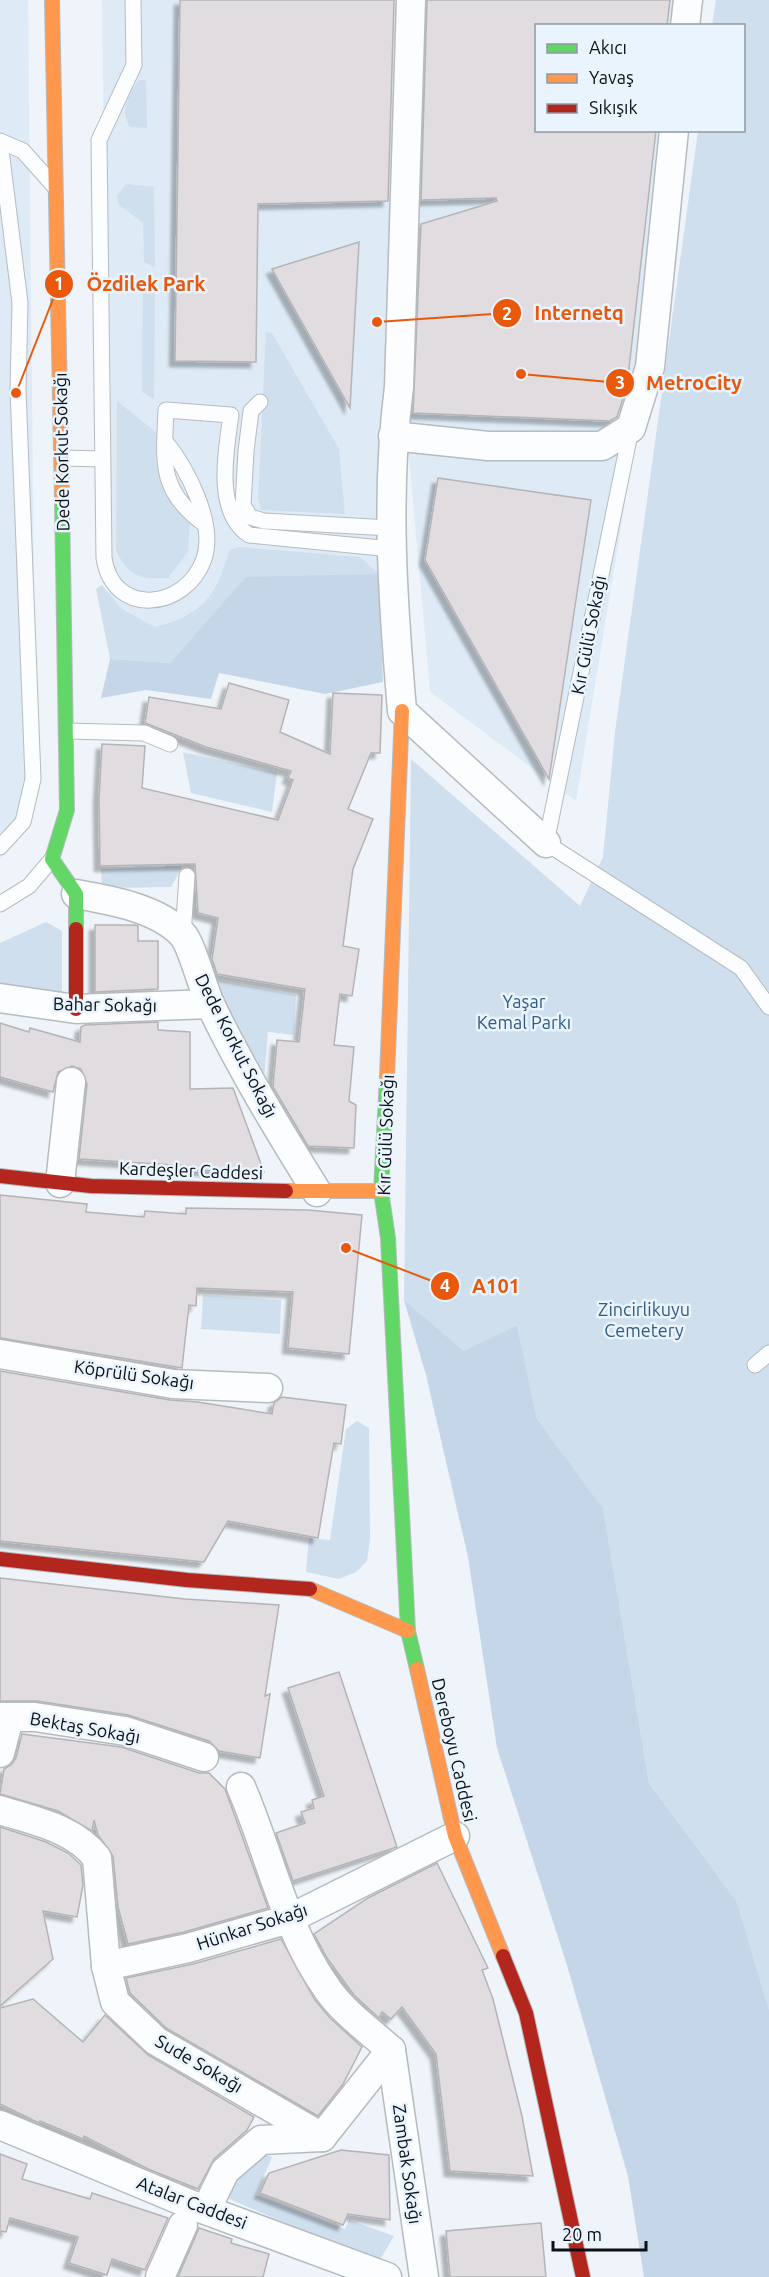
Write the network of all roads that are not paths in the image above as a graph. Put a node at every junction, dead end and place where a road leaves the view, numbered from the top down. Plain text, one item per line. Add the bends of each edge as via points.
1 (52, 0) edge
2 (133, 0) edge
3 (411, 0) edge
4 (688, 0) edge
5 (685, 24) edge
6 (674, 132) edge
7 (0, 141) edge
8 (58, 190) junction
9 (260, 402) dead end
10 (631, 428) junction
11 (393, 436) junction
12 (62, 458) junction
13 (102, 459) junction
14 (390, 538) junction
15 (402, 711) junction
16 (67, 731) junction
17 (170, 744) dead end
18 (546, 843) junction
19 (0, 848) edge
20 (52, 859) junction
21 (187, 876) dead end
22 (76, 894) junction
23 (0, 904) edge
24 (183, 935) junction
25 (0, 998) edge
26 (210, 1004) junction
27 (769, 1007) edge
28 (76, 1009) junction
29 (71, 1083) dead end
30 (0, 1176) edge
31 (60, 1183) junction
32 (381, 1191) junction
33 (317, 1192) junction
34 (769, 1353) edge
35 (0, 1354) edge
36 (755, 1365) dead end
37 (268, 1388) dead end
38 (0, 1559) edge
39 (408, 1631) junction
40 (4, 1718) edge
41 (0, 1752) edge
42 (204, 1757) dead end
43 (241, 1787) dead end
44 (0, 1810) edge
45 (455, 1836) junction
46 (289, 1919) junction
47 (106, 1966) junction
48 (391, 2050) junction
49 (0, 2125) edge
50 (322, 2137) junction
51 (195, 2218) junction
52 (340, 2269) edge
53 (160, 2277) edge
54 (387, 2277) edge
55 (423, 2277) edge
56 (583, 2277) edge

1 - 8 street, Dede Korkut Sokağı
2 - 13 lane via 134,65 99,140
3 - 11 street via 399,387
4 - 5 street
6 - 10 street via 650,367
7 - 8 lane via 23,151
7 - 19 lane via 20,303 18,389 33,779 23,822
8 - 12 street, Dede Korkut Sokağı
9 - 14 lane via 251,411 246,451 243,505 250,517
10 - 11 street via 602,446 488,446
10 - 18 lane, Kır Gülü Sokağı
11 - 14 street
12 - 13 lane
12 - 16 street, Dede Korkut Sokağı
13 - 14 lane via 106,572 121,591 135,600 175,595 194,578 207,543 203,523 180,504 163,465 166,410 231,414 228,499 233,517 249,535
14 - 15 street
15 - 18 street
15 - 32 street, Kır Gülü Sokağı
16 - 17 lane via 144,733
16 - 20 street, Dede Korkut Sokağı via 67,810
18 - 27 lane via 741,968
20 - 22 street
20 - 23 lane via 29,886
21 - 24 lane
22 - 24 street via 111,900 148,913
22 - 28 street
24 - 26 street, Dede Korkut Sokağı
25 - 28 street, Bahar Sokağı
26 - 28 street, Bahar Sokağı
26 - 33 street, Dede Korkut Sokağı via 264,1107
29 - 31 street
30 - 31 street, Kardeşler Caddesi
31 - 33 street, Kardeşler Caddesi
32 - 33 street, Kardeşler Caddesi
32 - 39 street, Kır Gülü Sokağı via 388,1238
34 - 36 lane
35 - 37 street, Köprülü Sokağı via 173,1384
38 - 39 street via 188,1580 308,1588
39 - 45 street, Dereboyu Caddesi
40 - 41 street
40 - 42 street, Bektaş Sokağı via 35,1717 125,1731
43 - 46 street
44 - 47 street, Sude Sokağı via 73,1835 97,1858
45 - 46 street, Hünkar Sokağı
45 - 56 street, Dereboyu Caddesi via 526,2013
46 - 47 street, Hünkar Sokağı
46 - 48 street via 328,1990
47 - 50 street, Sude Sokağı via 115,2002 156,2041
48 - 50 street
48 - 55 street, Zambak Sokağı
49 - 51 street, Atalar Caddesi
50 - 51 street via 261,2140 225,2171
51 - 52 street, Atalar Caddesi
51 - 53 street
52 - 54 street, Atalar Caddesi

